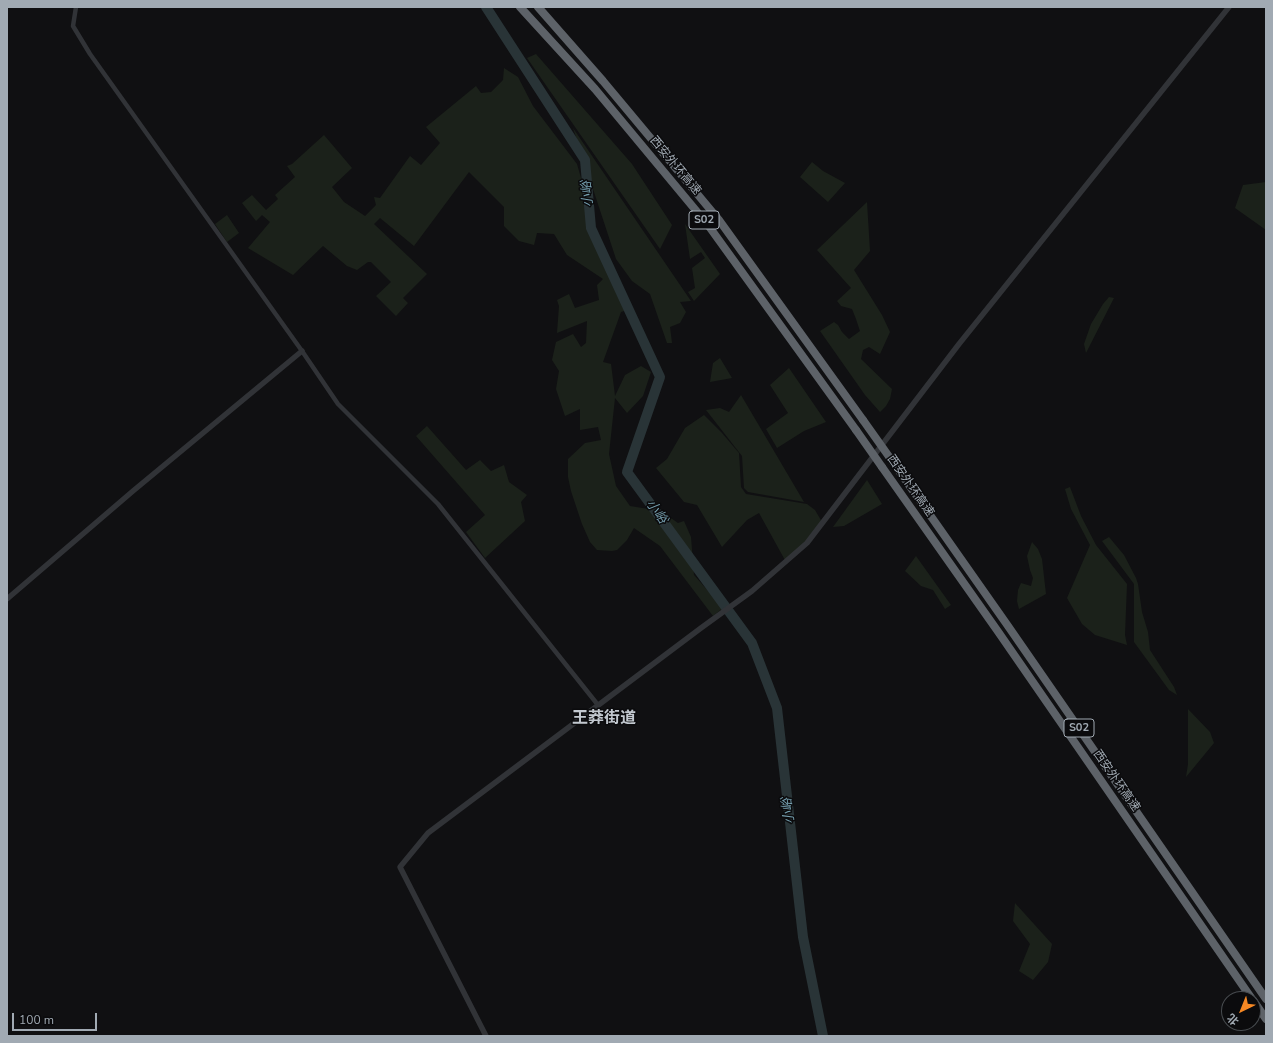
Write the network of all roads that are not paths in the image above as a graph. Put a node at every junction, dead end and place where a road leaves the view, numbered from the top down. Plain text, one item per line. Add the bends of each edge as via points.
1 (76, 7) edge
2 (520, 7) edge
3 (538, 7) edge
4 (1229, 7) edge
5 (302, 351) junction
6 (7, 599) edge
7 (598, 705) junction
8 (1247, 991) edge
9 (1266, 999) edge
10 (486, 1036) edge

1 - 5 street via 73,26 90,54
2 - 8 highway, 西安外环高速 / S02, bridge via 595,89 708,225 1000,633
3 - 9 highway, 西安外环高速 / S02, bridge via 719,220 1013,633
4 - 7 street via 959,344 807,543 752,591
5 - 6 street
5 - 7 street via 338,404 438,504
7 - 10 street via 428,833 400,867

